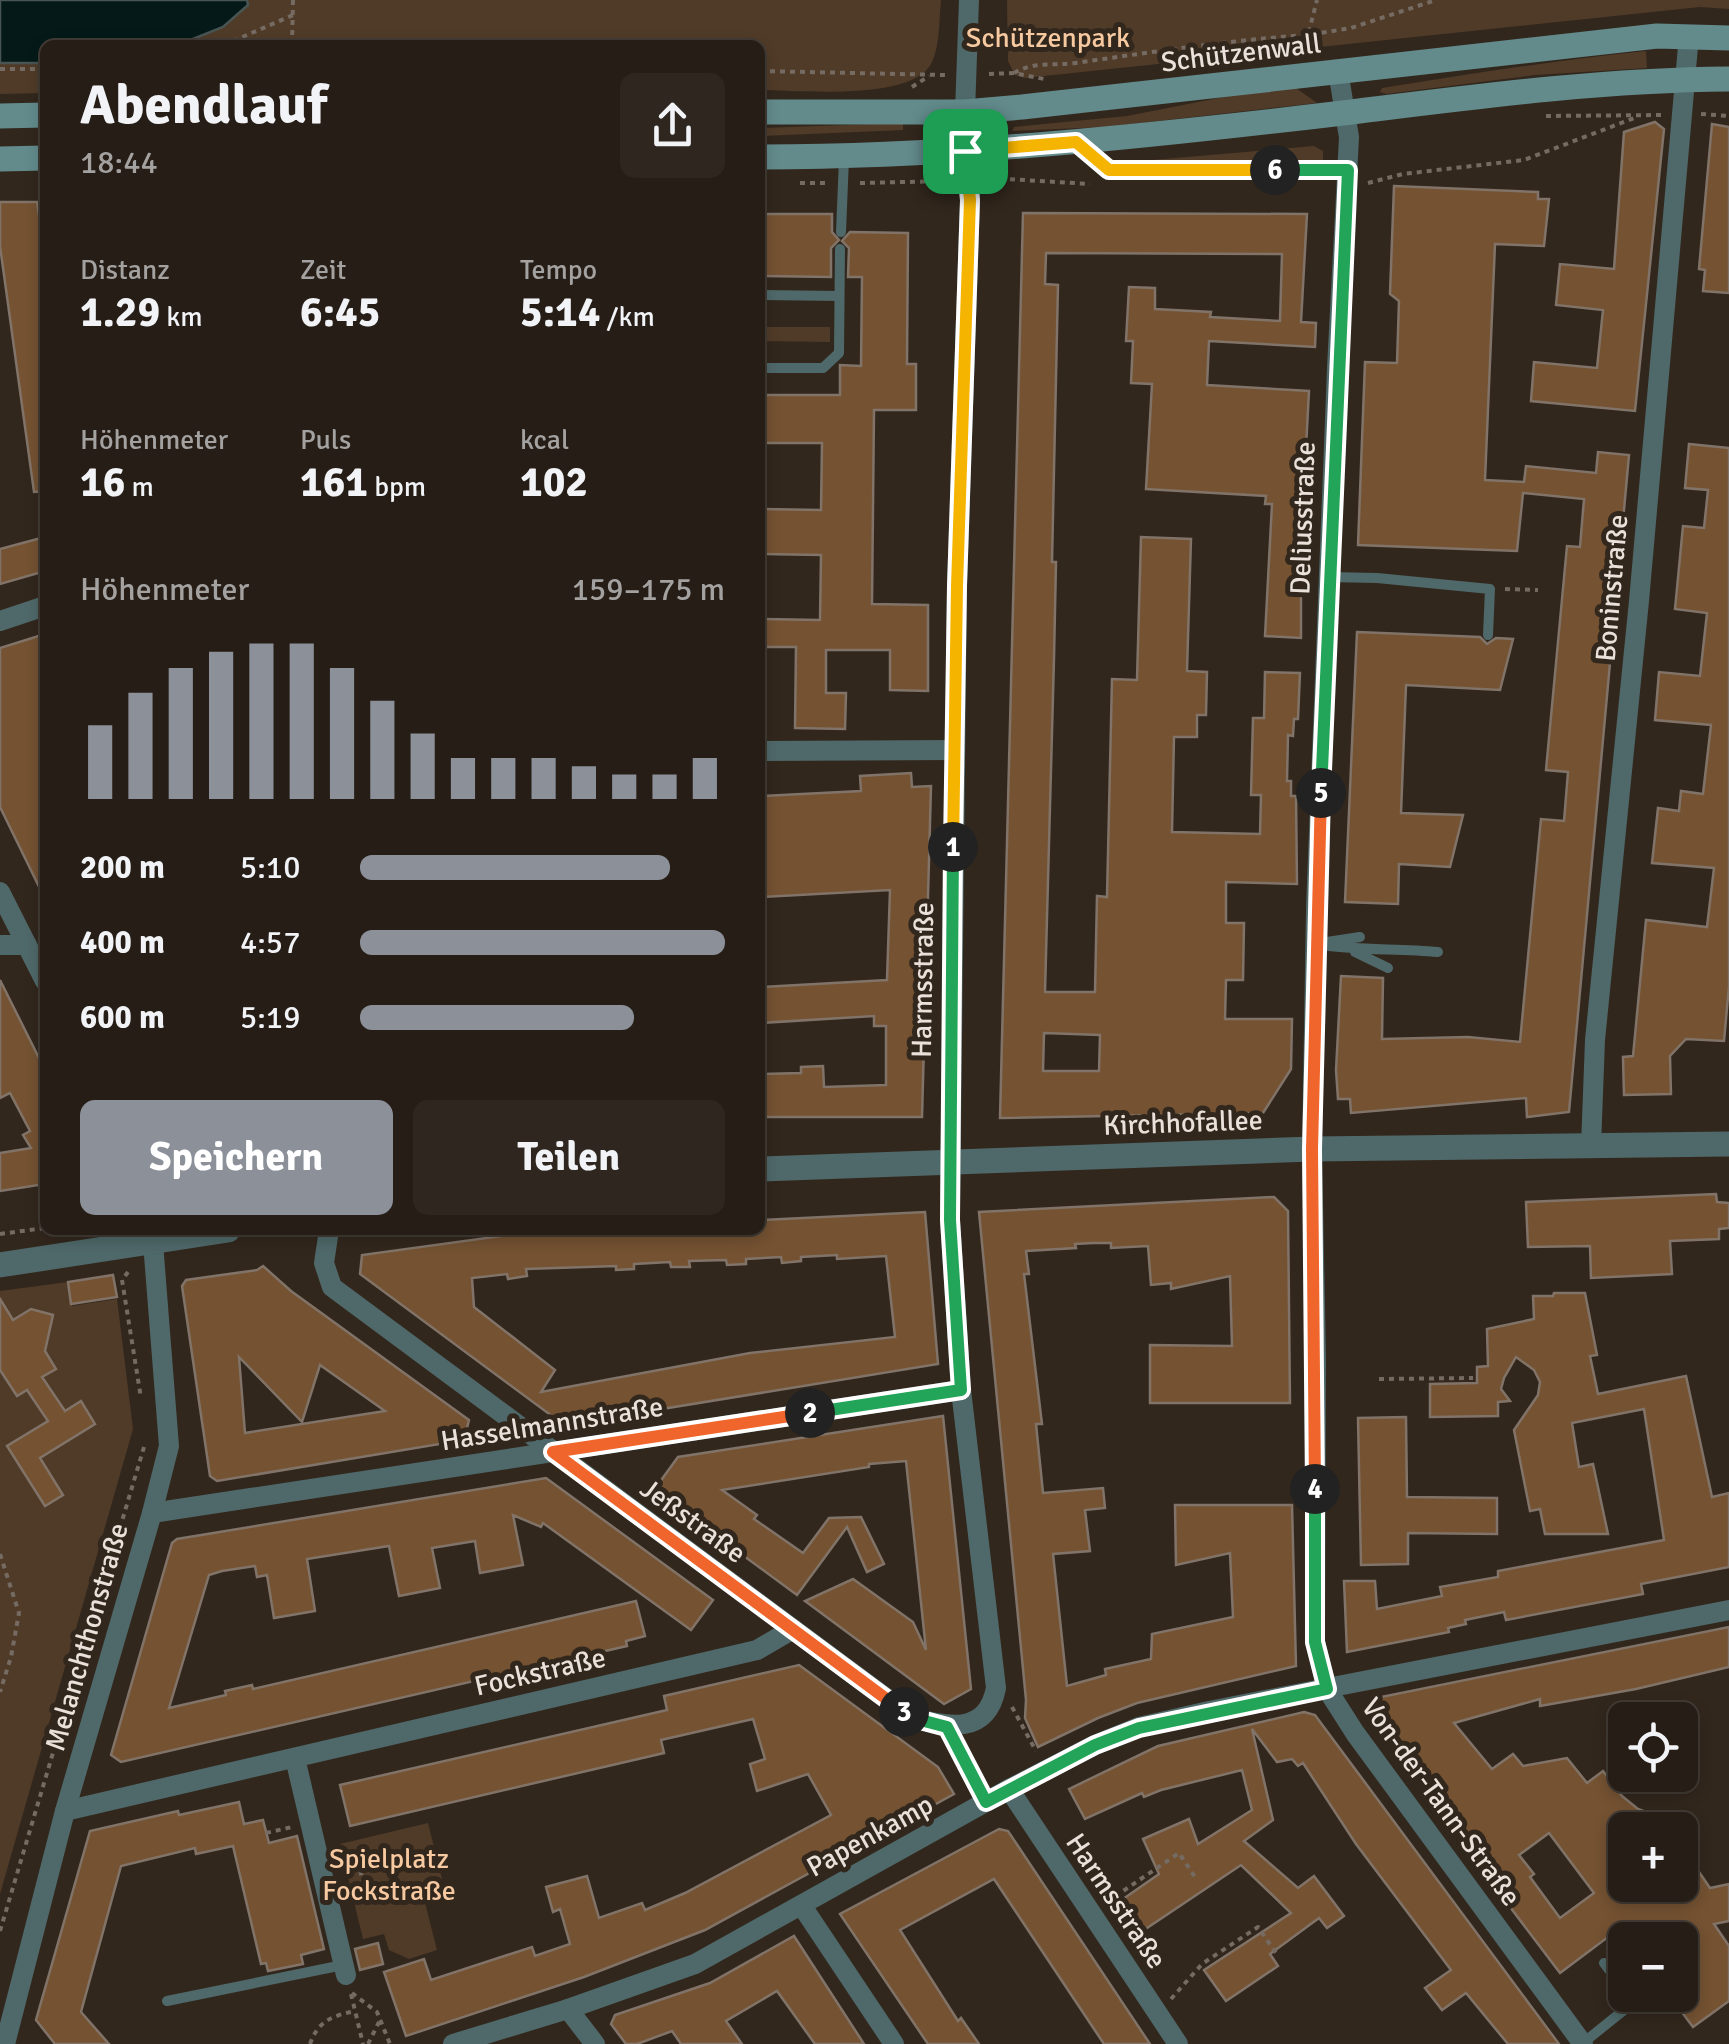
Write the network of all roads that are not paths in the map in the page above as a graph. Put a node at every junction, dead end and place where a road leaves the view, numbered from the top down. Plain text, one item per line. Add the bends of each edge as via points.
1 (968, 0) edge
2 (1689, 35) junction
3 (1729, 38) edge
4 (1338, 72) junction
5 (1687, 80) junction
6 (1729, 80) edge
7 (765, 112) edge
8 (965, 112) junction
9 (1345, 113) junction
10 (0, 116) edge
11 (40, 116) edge
12 (1076, 142) junction
13 (965, 151) junction
14 (765, 157) edge
15 (844, 157) junction
16 (40, 158) edge
17 (0, 159) edge
18 (1347, 180) junction
19 (841, 232) dead end
20 (840, 249) dead end
21 (765, 295) edge
22 (839, 296) junction
23 (765, 368) edge
24 (1328, 578) junction
25 (40, 608) edge
26 (0, 621) edge
27 (1488, 635) dead end
28 (954, 750) junction
29 (765, 751) edge
30 (0, 892) edge
31 (1360, 938) dead end
32 (1316, 944) junction
33 (0, 945) edge
34 (27, 945) junction
35 (1350, 950) junction
36 (1438, 952) dead end
37 (1388, 968) dead end
38 (40, 971) edge
39 (1729, 1144) edge
40 (1591, 1146) junction
41 (1312, 1149) junction
42 (950, 1160) junction
43 (765, 1169) edge
44 (327, 1235) edge
45 (152, 1236) edge
46 (0, 1266) edge
47 (961, 1390) junction
48 (553, 1452) junction
49 (152, 1513) junction
50 (1729, 1610) edge
51 (793, 1630) junction
52 (1327, 1689) junction
53 (982, 1716) joint
54 (294, 1758) junction
55 (1009, 1789) junction
56 (65, 1811) junction
57 (802, 1906) junction
58 (1604, 1963) dead end
59 (1608, 1968) edge
60 (347, 1976) joint
61 (167, 2001) dead end
62 (568, 2009) junction
63 (1622, 2012) edge
64 (6, 2044) edge
65 (453, 2044) edge
66 (595, 2044) edge
67 (894, 2044) edge
68 (1178, 2044) edge
69 (1583, 2044) edge

1 - 8 street, Harmsstraße
2 - 3 main road, Schützenwall
2 - 4 main road, Schützenwall
2 - 5 street, Boninstraße
4 - 8 main road, Schützenwall
4 - 9 street, Deliusstraße
5 - 6 main road
5 - 9 main road via 1514,90
5 - 40 street, Boninstraße via 1595,1040
7 - 8 main road, Schützenwall
8 - 13 street, Harmsstraße
9 - 12 main road
9 - 18 street, Deliusstraße
10 - 11 main road
12 - 13 main road
12 - 18 street via 1109,170
13 - 15 main road
13 - 28 street, Harmsstraße
14 - 15 main road
15 - 19 lane
16 - 17 main road
18 - 24 street, Deliusstraße
20 - 22 lane
21 - 22 lane
22 - 23 lane via 838,353 823,368
24 - 27 lane via 1490,589
24 - 32 street, Deliusstraße
25 - 26 street
28 - 29 street
28 - 42 street, Harmsstraße
30 - 34 street
31 - 32 lane
32 - 35 lane
32 - 41 street, Deliusstraße
33 - 34 street
34 - 38 street
35 - 36 lane
35 - 37 lane
39 - 40 street, Kirchhofallee
40 - 41 street, Kirchhofallee
41 - 42 street, Kirchhofallee
41 - 52 street, Von-der-Tann-Straße via 1315,1642
42 - 43 street, Kirchhofallee
42 - 47 street, Harmsstraße
44 - 48 street, Jeßstraße via 324,1262 332,1287
45 - 46 street
45 - 49 street, Melanchthonstraße via 169,1446
47 - 48 street, Hasselmannstraße
47 - 53 street, Harmsstraße via 996,1688
48 - 49 street, Hasselmannstraße
48 - 51 street, Jeßstraße
49 - 56 street, Melanchthonstraße
50 - 52 street, Papenkamp
51 - 53 street, Jeßstraße via 913,1718 947,1727
51 - 54 street, Fockstraße via 757,1650
52 - 55 street, Papenkamp via 1139,1728
52 - 69 street, Von-der-Tann-Straße
54 - 56 street, Fockstraße
54 - 60 street
55 - 57 street, Papenkamp
55 - 68 street, Harmsstraße
56 - 64 street, Melanchthonstraße
57 - 62 street, Papenkamp via 696,1964
57 - 67 street
58 - 59 lane
60 - 61 lane
62 - 65 street, Papenkamp
62 - 66 street
63 - 69 lane

